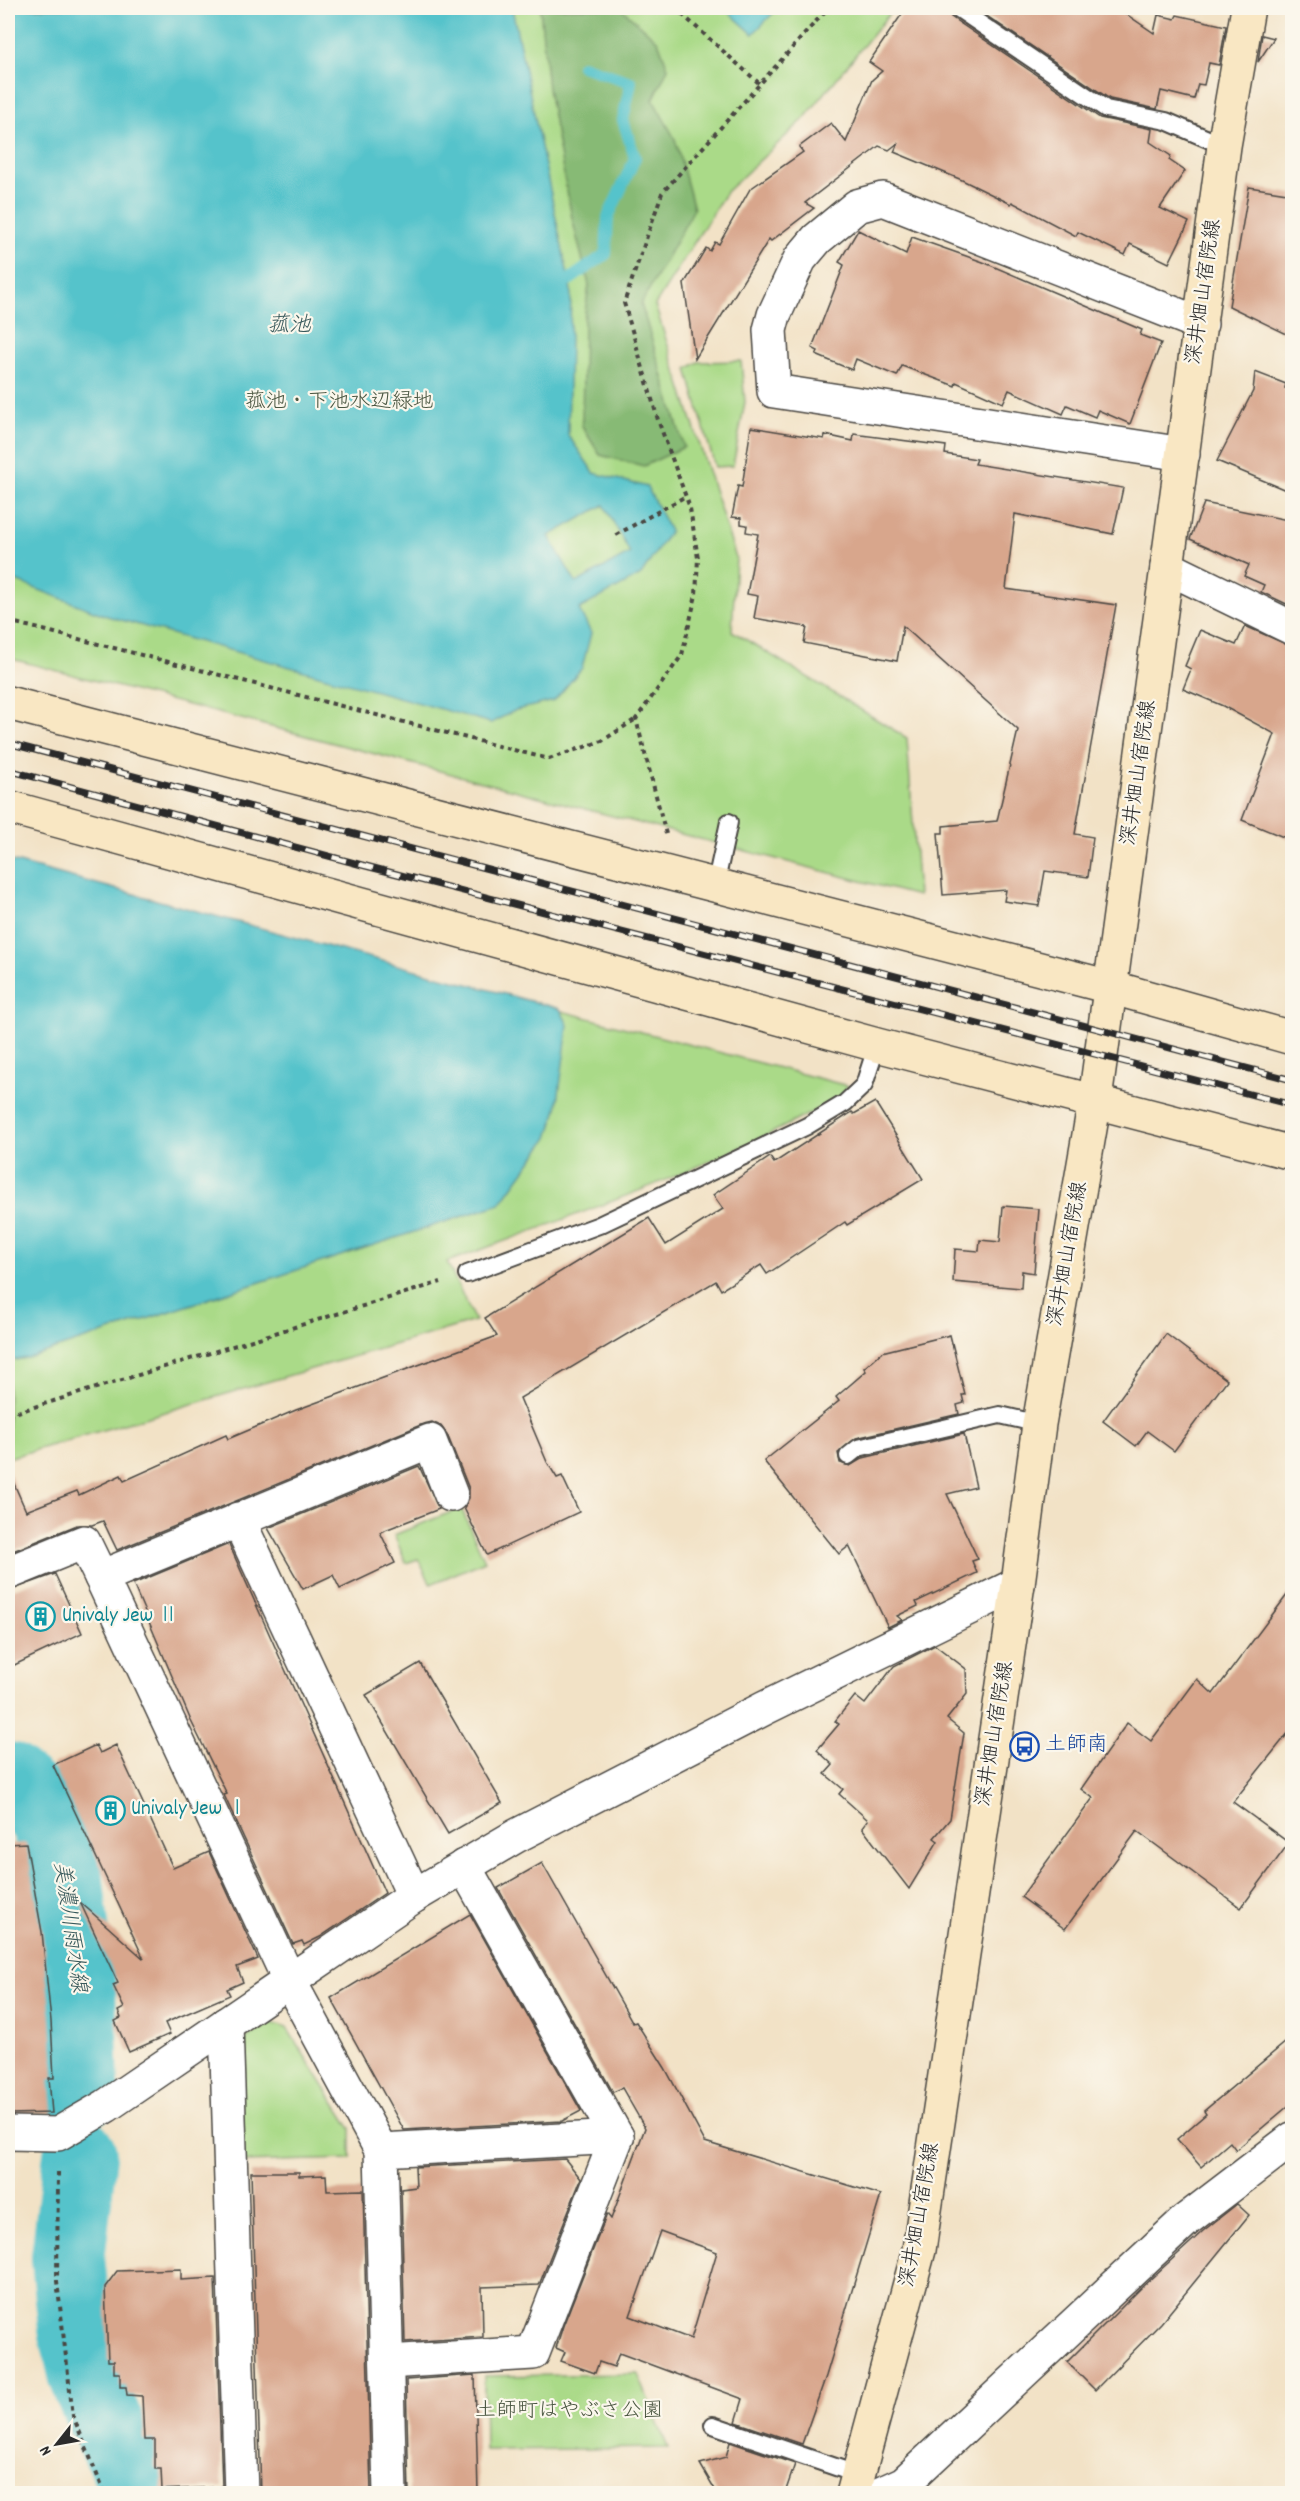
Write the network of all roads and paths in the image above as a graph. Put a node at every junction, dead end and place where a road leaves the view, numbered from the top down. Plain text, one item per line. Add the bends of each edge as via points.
1 (675, 8) edge
2 (828, 8) edge
3 (957, 8) edge
4 (1248, 8) edge
5 (761, 85) junction
6 (1224, 146) junction
7 (1201, 324) junction
8 (1183, 454) junction
9 (686, 496) junction
10 (616, 535) dead end
11 (1167, 567) junction
12 (8, 621) edge
13 (1293, 628) edge
14 (8, 703) edge
15 (636, 719) junction
16 (8, 807) edge
17 (729, 822) dead end
18 (664, 843) dead end
19 (715, 886) junction
20 (1110, 987) junction
21 (1293, 1038) edge
22 (877, 1045) junction
23 (1095, 1100) junction
24 (1293, 1153) edge
25 (467, 1274) joint
26 (8, 1415) edge
27 (1039, 1424) junction
28 (848, 1456) dead end
29 (452, 1495) dead end
30 (238, 1519) junction
31 (8, 1573) edge
32 (101, 1577) junction
33 (1018, 1584) junction
34 (464, 1866) junction
35 (414, 1896) junction
36 (290, 1982) junction
37 (226, 2024) junction
38 (8, 2133) edge
39 (58, 2134) junction
40 (617, 2137) junction
41 (1293, 2139) edge
42 (381, 2150) junction
43 (387, 2362) junction
44 (712, 2425) dead end
45 (864, 2487) edge
46 (105, 2493) edge
47 (241, 2493) edge
48 (390, 2493) edge

1 - 5 path
2 - 5 path
3 - 6 lane via 1106,109 1166,121
4 - 6 street, 深井畑山宿院線
5 - 9 path via 662,193 624,303 658,420
6 - 7 street, 深井畑山宿院線
7 - 8 street, 深井畑山宿院線
7 - 8 street via 883,199 857,206 808,248 770,330 774,391
8 - 11 street, 深井畑山宿院線
9 - 10 path
9 - 15 path via 698,558 696,595 682,655
11 - 13 street
11 - 20 street, 深井畑山宿院線
12 - 15 path via 549,759 602,741
14 - 19 street
15 - 18 path via 667,830
16 - 22 street
17 - 19 lane
19 - 20 street
20 - 21 street
20 - 23 street, 深井畑山宿院線
22 - 23 street
22 - 25 lane via 864,1085 845,1103 807,1126 599,1225
23 - 24 street
23 - 27 street, 深井畑山宿院線
25 - 26 path
27 - 28 lane via 1000,1415 858,1448
27 - 33 street, 深井畑山宿院線
29 - 30 street via 430,1441
30 - 32 street
30 - 35 street
31 - 32 street via 84,1542
32 - 36 street
33 - 34 street via 755,1714
33 - 45 street, 深井畑山宿院線 via 919,2250
34 - 35 street
34 - 40 street
35 - 36 street
36 - 37 street
36 - 42 street
37 - 39 street
37 - 47 street
38 - 39 street
39 - 46 path via 57,2281 72,2405
40 - 42 street
40 - 43 street via 533,2353
41 - 45 street via 1186,2220 904,2483
42 - 43 street
43 - 48 street
44 - 45 lane

